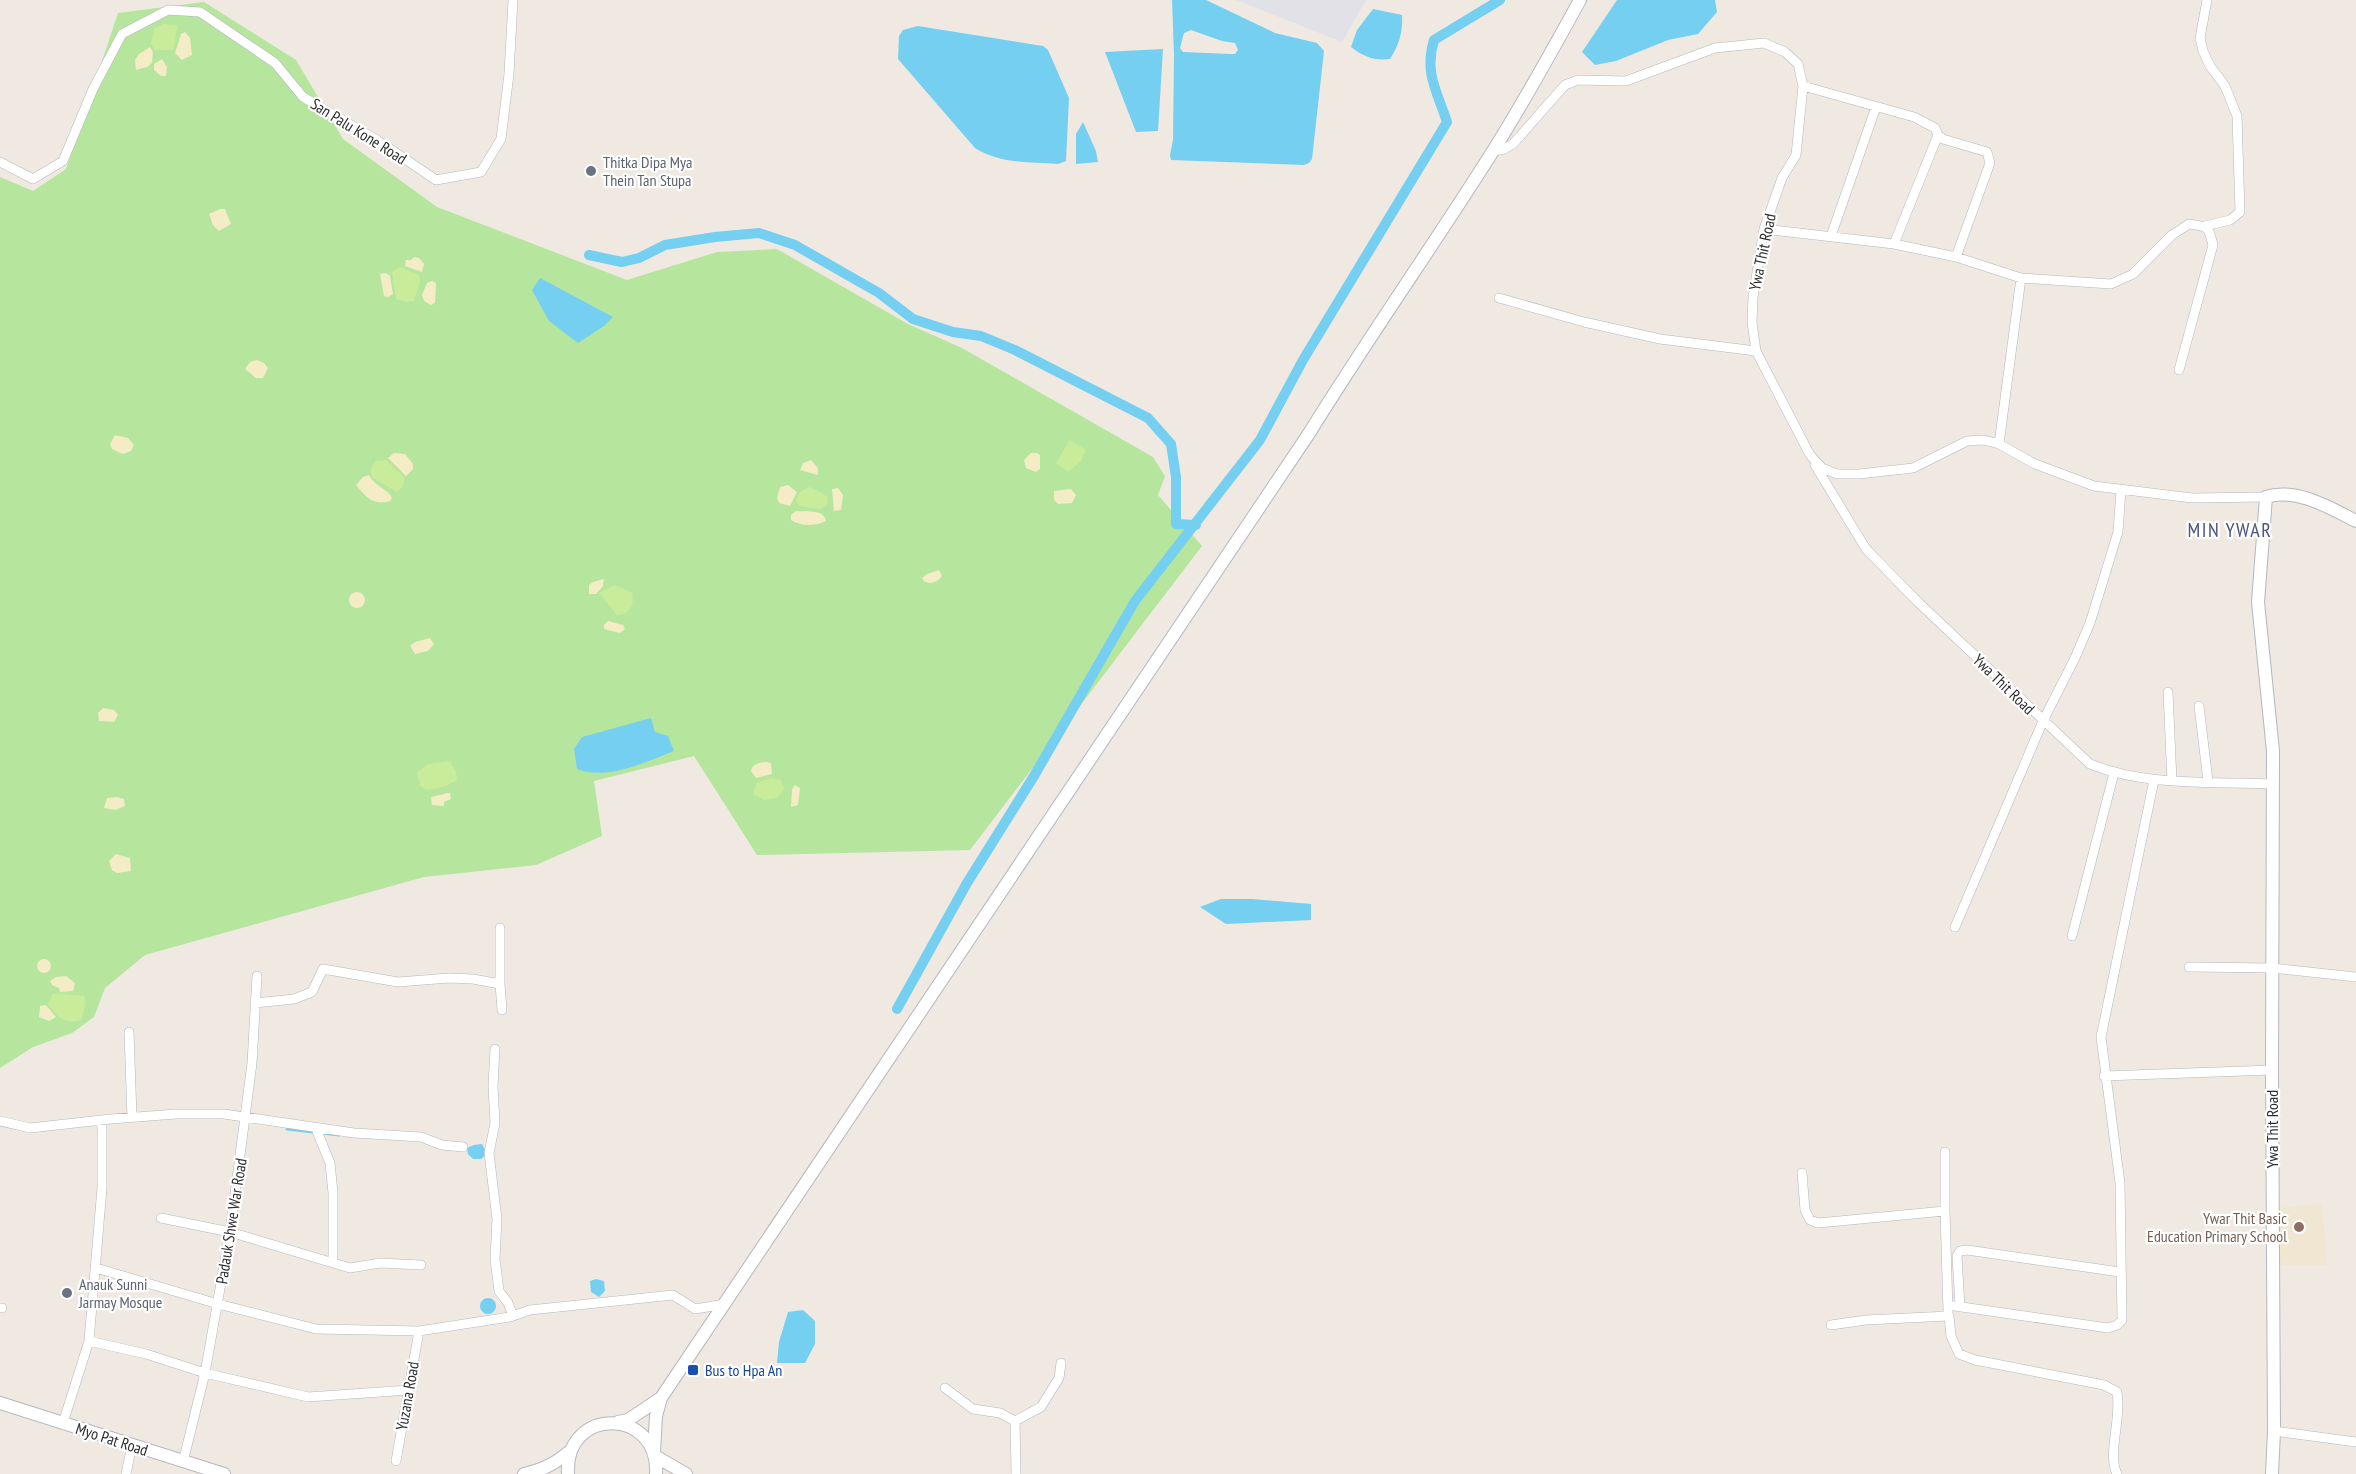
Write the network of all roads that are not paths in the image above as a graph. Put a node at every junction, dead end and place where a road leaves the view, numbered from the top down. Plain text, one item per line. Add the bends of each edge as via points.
1 (513, 0) edge
2 (1580, 0) edge
3 (2207, 0) edge
4 (1803, 86) junction
5 (1876, 107) junction
6 (1938, 135) junction
7 (1493, 151) junction
8 (0, 162) edge
9 (2205, 226) junction
10 (1764, 230) junction
11 (1831, 236) junction
12 (1894, 244) junction
13 (1956, 257) junction
14 (2020, 278) junction
15 (1499, 298) dead end
16 (1756, 351) junction
17 (2178, 370) dead end
18 (1999, 444) junction
19 (1810, 455) junction
20 (2121, 490) junction
21 (2266, 497) junction
22 (2356, 521) edge
23 (2168, 692) dead end
24 (2199, 706) dead end
25 (2043, 721) junction
26 (2114, 774) junction
27 (2154, 780) junction
28 (2172, 781) junction
29 (2208, 781) junction
30 (2273, 784) junction
31 (1955, 927) dead end
32 (500, 928) dead end
33 (2072, 936) dead end
34 (2189, 967) dead end
35 (2271, 968) junction
36 (257, 976) dead end
37 (2356, 977) edge
38 (500, 984) junction
39 (255, 1003) junction
40 (502, 1010) dead end
41 (129, 1032) dead end
42 (495, 1049) dead end
43 (2272, 1071) junction
44 (2104, 1076) junction
45 (246, 1116) junction
46 (132, 1117) junction
47 (102, 1120) junction
48 (0, 1121) edge
49 (316, 1129) junction
50 (463, 1147) dead end
51 (1946, 1152) dead end
52 (1802, 1173) dead end
53 (1945, 1211) junction
54 (161, 1218) dead end
55 (230, 1232) junction
56 (333, 1263) junction
57 (421, 1265) dead end
58 (96, 1268) junction
59 (2120, 1272) junction
60 (218, 1304) junction
61 (724, 1304) junction
62 (1948, 1305) junction
63 (1960, 1307) junction
64 (513, 1316) junction
65 (1949, 1316) junction
66 (1831, 1325) dead end
67 (419, 1331) junction
68 (89, 1341) junction
69 (1061, 1363) dead end
70 (205, 1373) junction
71 (945, 1388) dead end
72 (409, 1390) junction
73 (661, 1398) junction
74 (0, 1403) edge
75 (1015, 1421) junction
76 (613, 1422) junction
77 (63, 1423) junction
78 (2274, 1431) junction
79 (2356, 1442) edge
80 (132, 1445) junction
81 (570, 1451) junction
82 (655, 1454) junction
83 (396, 1461) dead end
84 (183, 1462) junction
85 (126, 1474) edge
86 (224, 1474) edge
87 (524, 1474) edge
88 (568, 1474) edge
89 (656, 1474) edge
90 (686, 1474) edge
91 (1016, 1474) edge
92 (2118, 1474) edge
93 (2272, 1474) edge

1 - 8 street, San Palu Kone Road via 501,139 481,172 436,180 303,96 275,63 200,12 168,10 122,34 93,89 63,161 33,180
2 - 7 main road
3 - 9 street via 2200,38 2237,116 2241,200 2240,212 2230,220
4 - 5 street
4 - 7 street, Ywa Thit Road via 1798,64 1785,52 1764,43 1715,48 1626,81 1578,80 1565,85 1513,144
4 - 10 street, Ywa Thit Road via 1796,155 1782,178
5 - 6 street via 1914,117 1935,128
5 - 11 street
6 - 12 street
6 - 13 street via 1987,152 1990,157
7 - 61 main road via 1308,435
9 - 14 street via 2189,224 2172,235 2133,274 2111,284
9 - 17 street via 2213,245
10 - 11 street
10 - 16 street, Ywa Thit Road via 1753,297
11 - 12 street
12 - 13 street
13 - 14 street
14 - 18 street
15 - 16 street via 1660,339
16 - 19 street, Ywa Thit Road
18 - 19 street, Ywa Thit Road via 1966,441 1913,468 1859,474 1837,474 1822,468
18 - 20 street, Ywa Thit Road via 2035,464 2094,486
19 - 25 street, Ywa Thit Road via 1866,549
20 - 21 street, Ywa Thit Road via 2192,498
20 - 25 street via 2118,532 2097,601 2075,658
21 - 22 main road, Ywa Thit Road via 2314,500
21 - 30 main road, Ywa Thit Road via 2258,602
23 - 28 street
24 - 29 street
25 - 26 street, Ywa Thit Road via 2090,764
25 - 31 street
26 - 27 street, Ywa Thit Road
26 - 33 street
27 - 28 street, Ywa Thit Road
27 - 44 street via 2103,1021
28 - 29 street, Ywa Thit Road
29 - 30 street, Ywa Thit Road
30 - 35 main road, Ywa Thit Road
32 - 38 street
34 - 35 street
35 - 37 street
35 - 43 main road, Ywa Thit Road
36 - 39 street, Padauk Shwe War Road
38 - 39 street via 449,978 398,982 323,969 312,992 294,999
38 - 40 street
39 - 45 street, Padauk Shwe War Road
41 - 46 street
42 - 64 street via 495,1123 489,1153 497,1219 495,1259 499,1291
43 - 44 street
43 - 78 main road, Ywa Thit Road
44 - 59 street via 2120,1183
45 - 46 street
45 - 49 street
45 - 55 street, Padauk Shwe War Road
46 - 47 street
47 - 48 street via 30,1128
47 - 58 street
49 - 50 street via 421,1137
49 - 56 street via 330,1163
51 - 53 street
52 - 53 street via 1805,1210 1810,1220 1818,1223
53 - 62 street
54 - 55 street
55 - 56 street
55 - 60 street, Padauk Shwe War Road
56 - 57 street via 350,1268 380,1263
58 - 60 street
58 - 68 street
59 - 63 street via 2121,1320 2108,1328
59 - 63 street via 1960,1251
60 - 67 street via 316,1329
60 - 70 street, Padauk Shwe War Road
61 - 64 street via 695,1309 672,1295 530,1310
61 - 73 main road
62 - 63 street
62 - 65 street
64 - 67 street
65 - 66 street
65 - 92 street via 1951,1336 1959,1354 2104,1385 2117,1392 2120,1407 2113,1458
67 - 72 street, Yuzana Road
68 - 70 street
68 - 77 street
69 - 75 street via 1059,1378 1041,1407
70 - 72 street via 308,1397
70 - 84 street, Padauk Shwe War Road
71 - 75 street via 973,1409 1000,1413
72 - 83 street, Yuzana Road
73 - 76 main road via 628,1420
73 - 82 main road via 656,1416
74 - 77 main road, Myo Pat Road
75 - 91 street
76 - 81 main road via 587,1430
76 - 82 main road via 638,1431
77 - 80 main road, Myo Pat Road
78 - 79 street
78 - 93 main road, Ywa Thit Road
80 - 84 main road, Myo Pat Road
80 - 85 street
81 - 87 main road via 556,1463
81 - 88 main road
82 - 89 main road
82 - 90 main road
84 - 86 main road, Myo Pat Road

